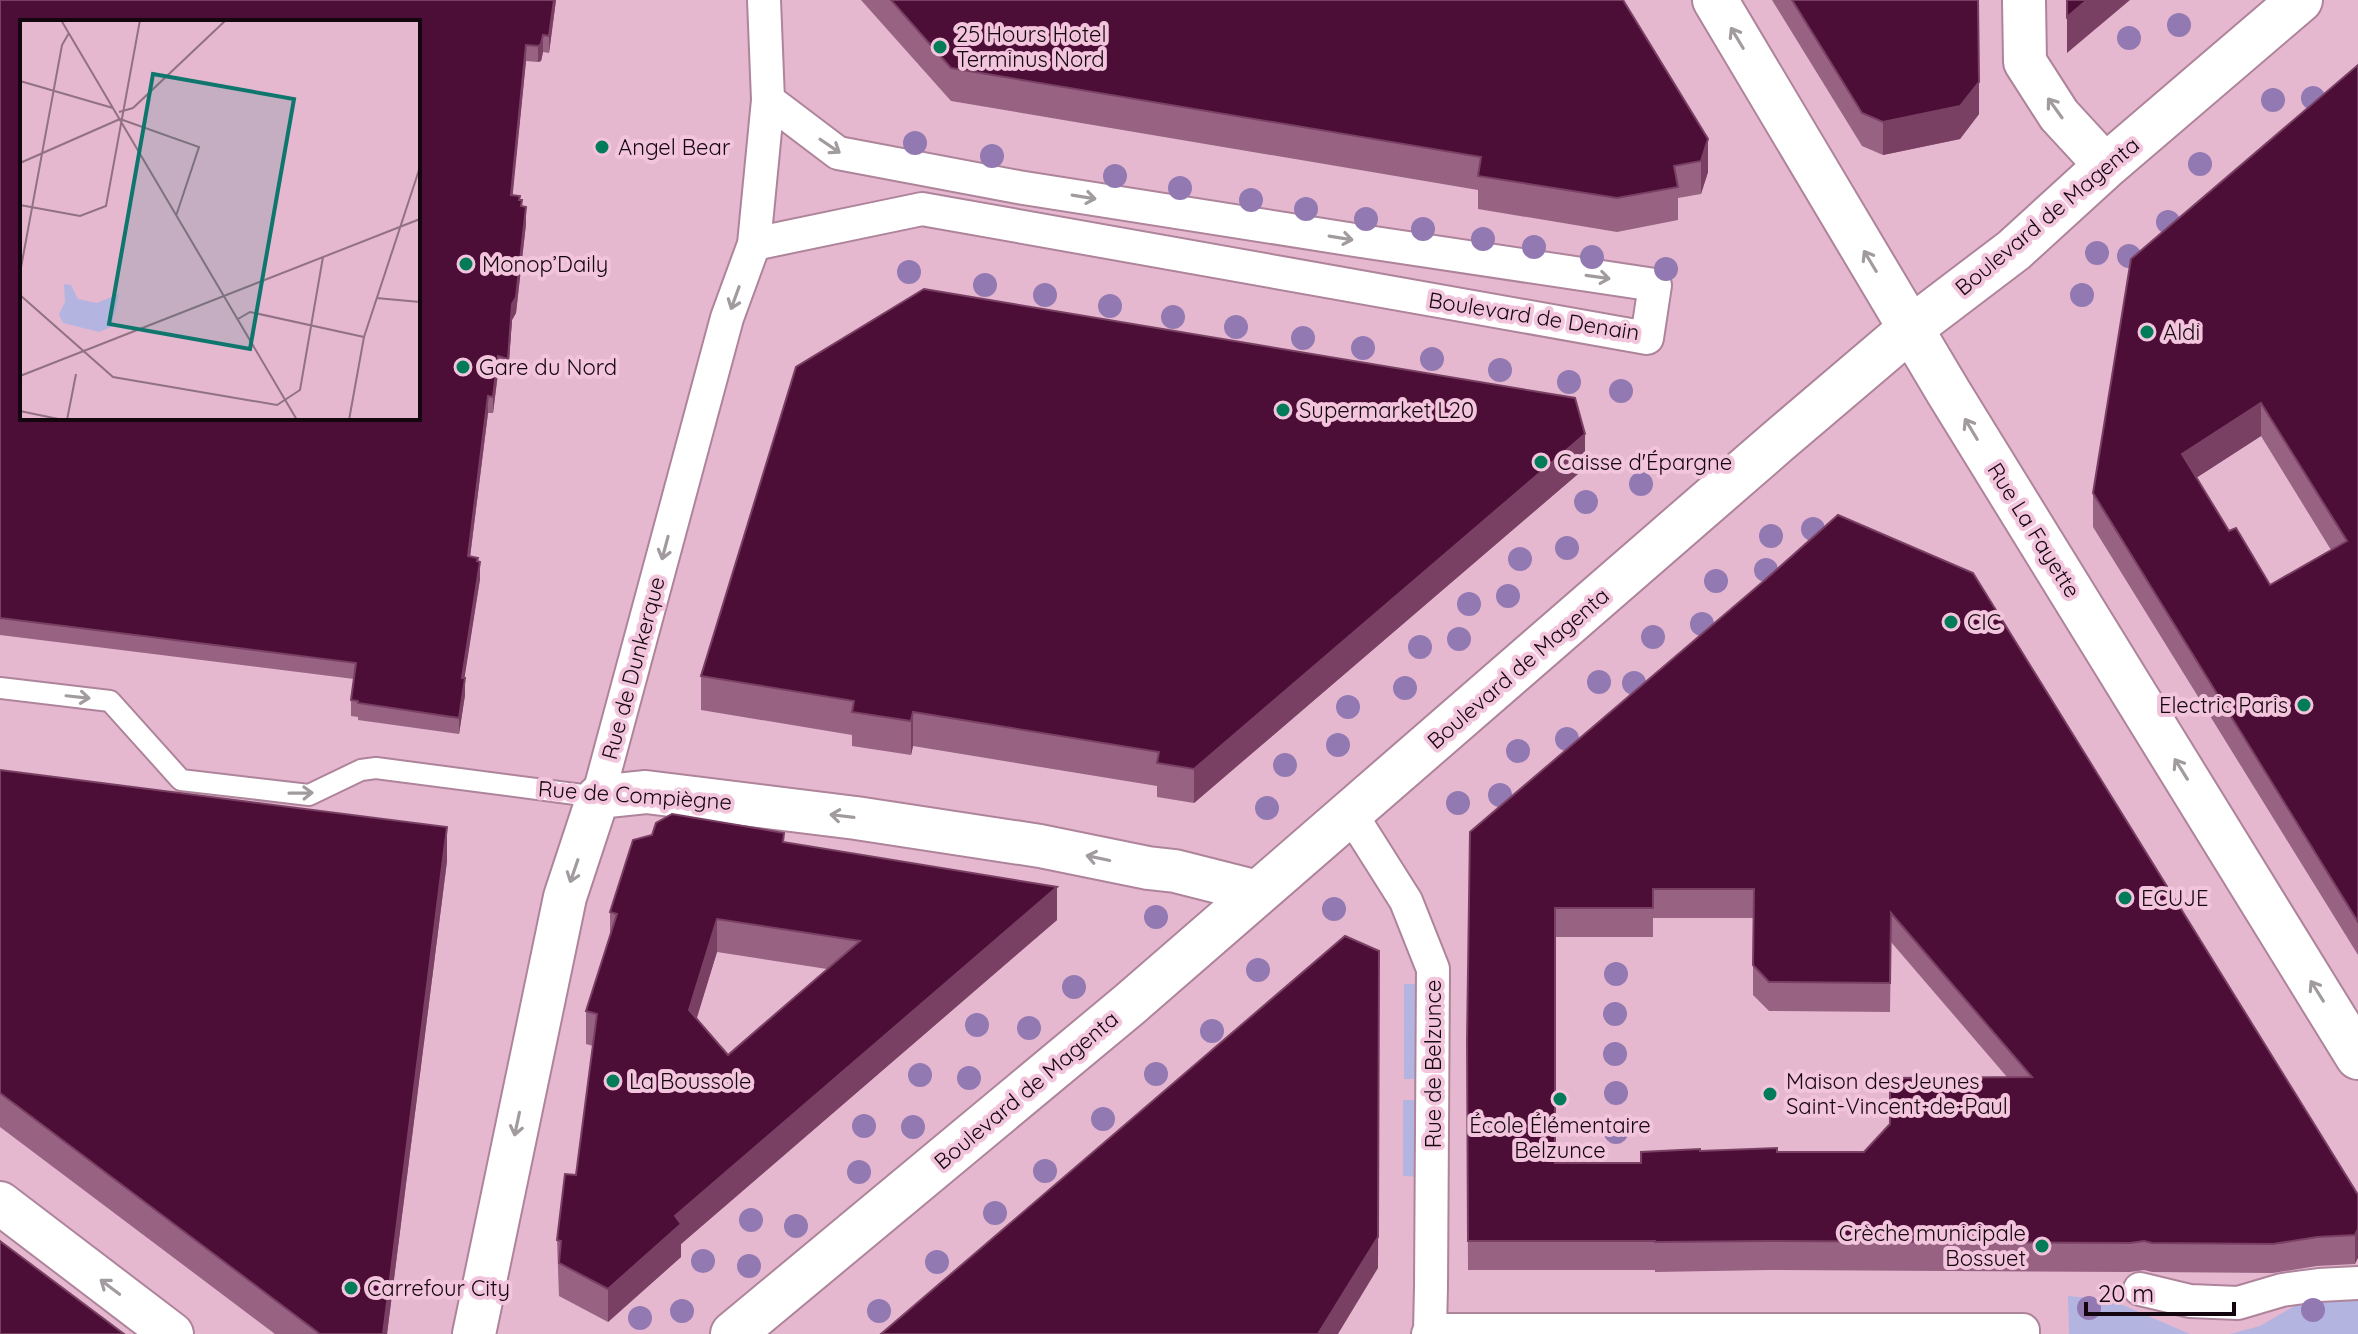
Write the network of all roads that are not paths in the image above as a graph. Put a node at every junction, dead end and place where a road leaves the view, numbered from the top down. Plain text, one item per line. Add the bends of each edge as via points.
1 (764, 0) edge
2 (1715, 0) edge
3 (2024, 0) edge
4 (2300, 0) edge
5 (768, 100) junction
6 (2106, 166) junction
7 (754, 244) junction
8 (1910, 329) junction
9 (0, 688) edge
10 (598, 797) junction
11 (1351, 814) junction
12 (1258, 892) junction
13 (2358, 1057) edge
14 (0, 1203) edge
15 (2358, 1283) edge
16 (2140, 1289) edge
17 (473, 1332) edge
18 (1429, 1332) edge
19 (2023, 1332) edge
20 (172, 1334) edge
21 (733, 1334) edge

1 - 5 street, Rue de Dunkerque
8 -> 2 main road, Rue La Fayette
6 -> 3 street via 2059,115 2025,62
4 - 6 main road, Boulevard de Magenta
5 - 7 street, Rue de Dunkerque
5 -> 7 street, Boulevard de Denain via 838,153 1018,187 1655,285 1647,338 922,209
6 - 8 main road, Boulevard de Magenta via 2014,250
7 -> 10 street, Rue de Dunkerque via 727,318
8 - 11 main road, Boulevard de Magenta
13 -> 8 main road, Rue La Fayette
9 -> 10 lane, Rue de Compiègne via 110,701 181,780 309,795 376,768
12 -> 10 street, Rue de Compiègne via 1040,846 856,818 646,792
10 -> 17 street, Rue de Dunkerque via 565,897
11 - 12 main road, Boulevard de Magenta
11 - 18 street, Rue de Belzunce via 1406,901 1433,969
12 - 21 main road, Boulevard de Magenta
20 -> 14 street
15 - 16 street via 2282,1290 2238,1303 2190,1301
18 - 19 street

